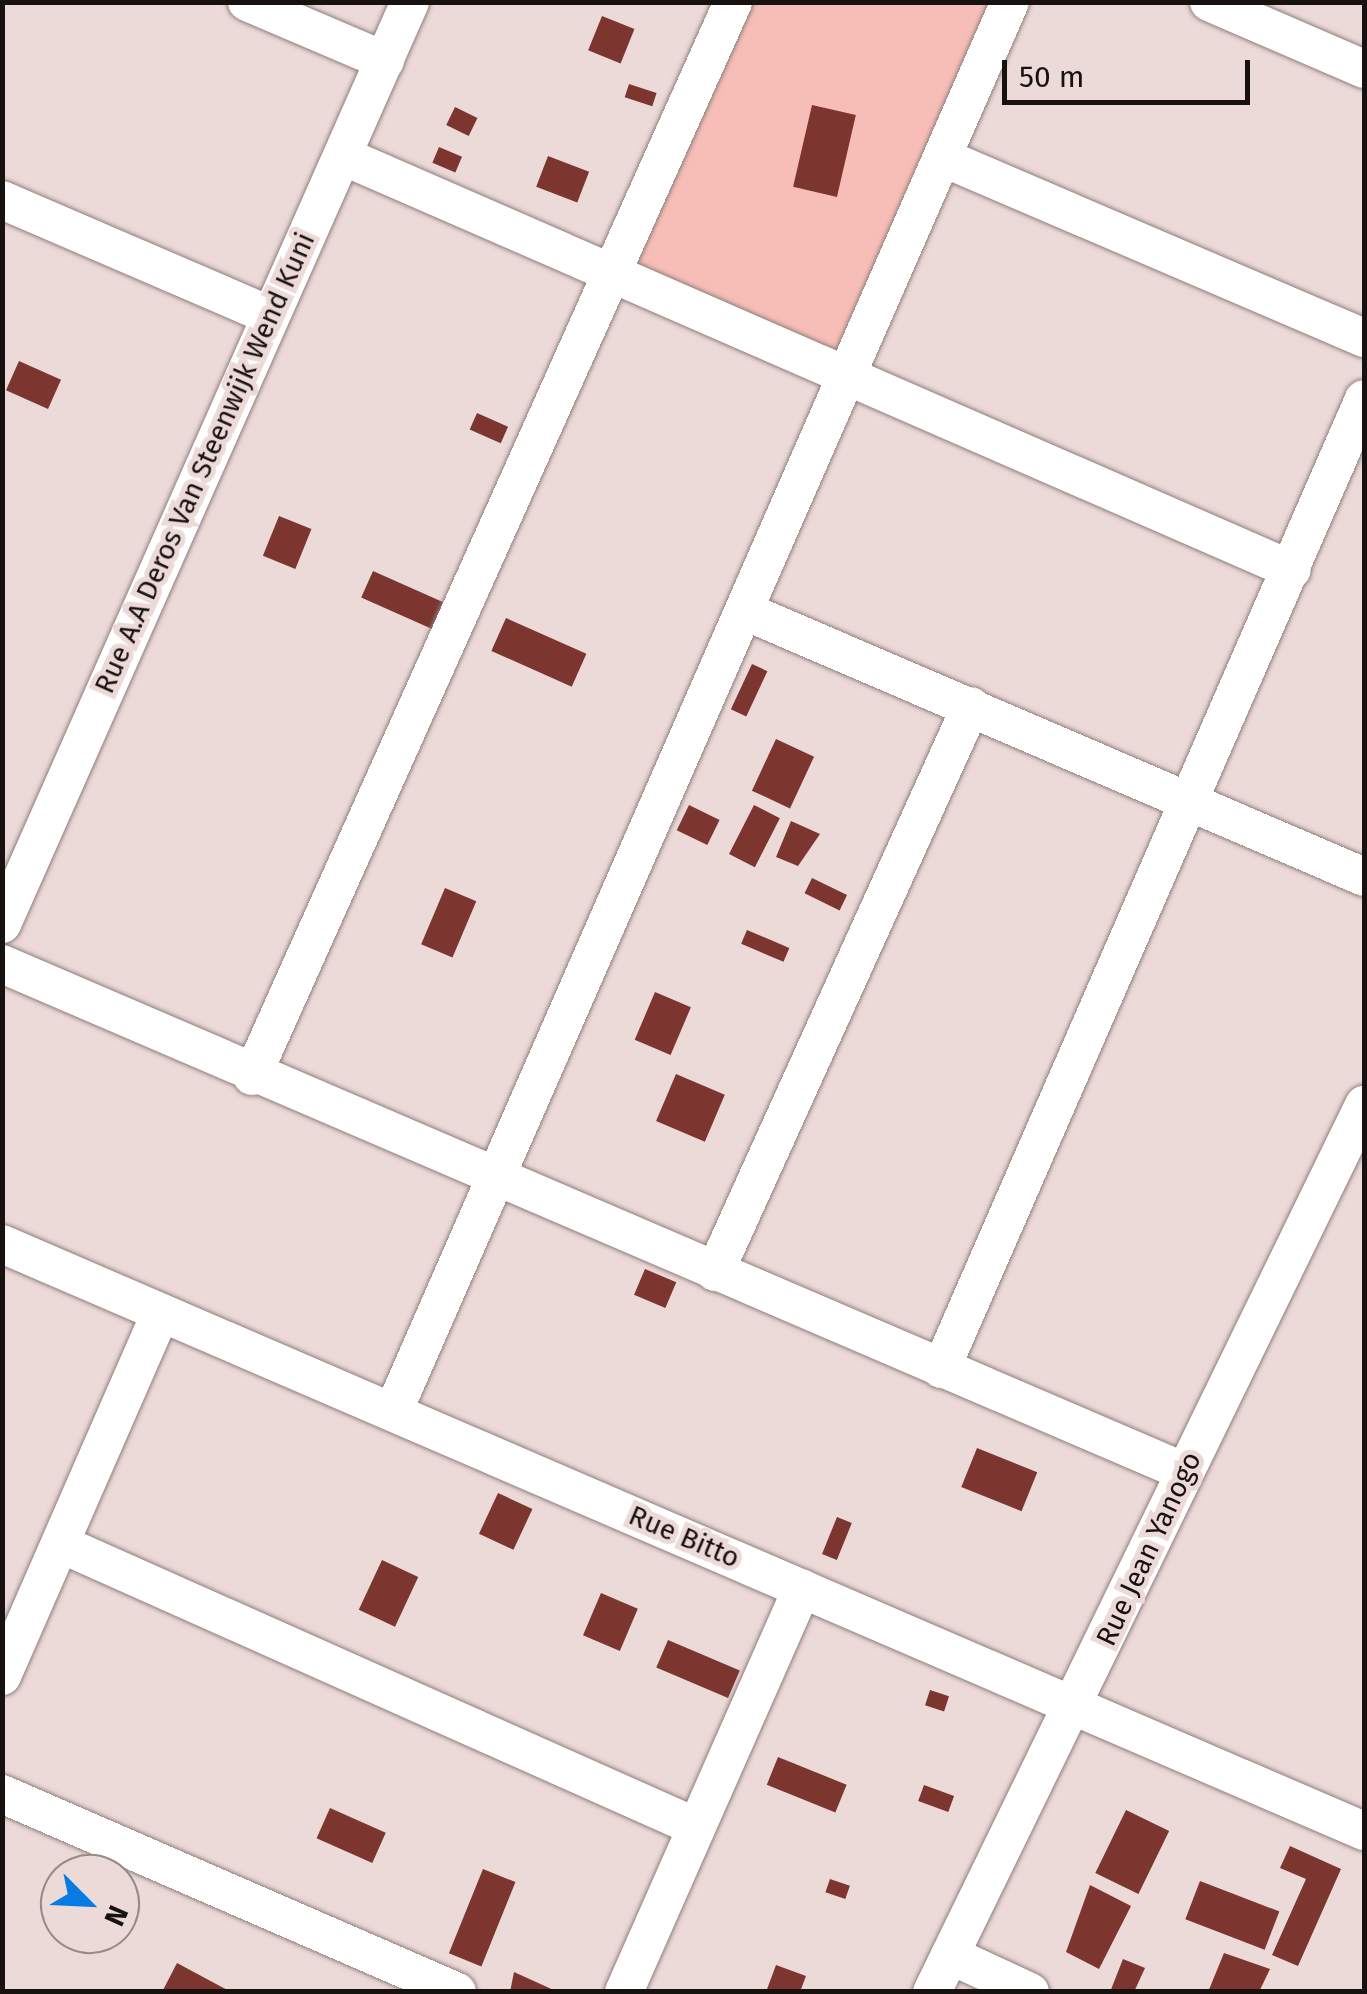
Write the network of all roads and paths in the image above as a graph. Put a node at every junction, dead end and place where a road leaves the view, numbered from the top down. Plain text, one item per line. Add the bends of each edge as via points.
1 (247, 2) edge
2 (410, 2) edge
3 (733, 2) edge
4 (1010, 2) edge
5 (1209, 2) edge
6 (385, 61) junction
7 (1364, 69) edge
8 (343, 156) junction
9 (944, 158) junction
10 (2, 200) edge
11 (616, 274) junction
12 (268, 315) junction
13 (1364, 338) edge
14 (847, 376) junction
15 (1364, 399) edge
16 (1292, 570) junction
17 (745, 611) junction
18 (971, 706) junction
19 (1189, 802) junction
20 (1364, 877) edge
21 (2, 924) edge
22 (2, 964) edge
23 (252, 1076) junction
24 (1364, 1105) edge
25 (495, 1180) junction
26 (2, 1244) edge
27 (715, 1272) junction
28 (160, 1314) junction
29 (941, 1368) junction
30 (393, 1412) junction
31 (1185, 1472) junction
32 (61, 1544) junction
33 (802, 1588) junction
34 (2, 1676) edge
35 (1075, 1704) junction
36 (2, 1794) edge
37 (696, 1827) junction
38 (1364, 1831) edge
39 (950, 1956) junction
40 (457, 1992) edge
41 (624, 1992) edge
42 (932, 1992) edge
43 (1030, 1992) edge

1 - 6 street
2 - 6 street, Rue A.A Deros Van Steenwijk Wend Kuni
3 - 11 street
4 - 9 street
5 - 7 street
6 - 8 street, Rue A.A Deros Van Steenwijk Wend Kuni
8 - 11 street
8 - 12 street, Rue A.A Deros Van Steenwijk Wend Kuni
9 - 13 street
9 - 14 street
10 - 12 street
11 - 14 street
11 - 23 street
12 - 21 street, Rue A.A Deros Van Steenwijk Wend Kuni
14 - 16 street
14 - 17 street
15 - 16 street
16 - 19 street
17 - 18 street
17 - 25 street
18 - 19 street
18 - 27 street
19 - 20 street
19 - 29 street
22 - 23 street
23 - 25 street
24 - 31 street, Rue Jean Yanogo
25 - 27 street
25 - 30 street
26 - 28 street, Rue Bitto
27 - 29 street
28 - 30 street, Rue Bitto
28 - 32 street
29 - 31 street
30 - 33 street, Rue Bitto
31 - 35 street, Rue Jean Yanogo
32 - 34 street
32 - 37 street
33 - 35 street, Rue Bitto
33 - 37 street
35 - 38 street, Rue Bitto
35 - 39 street, Rue Jean Yanogo
36 - 40 street
37 - 41 street
39 - 42 street, Rue Jean Yanogo
39 - 43 street

